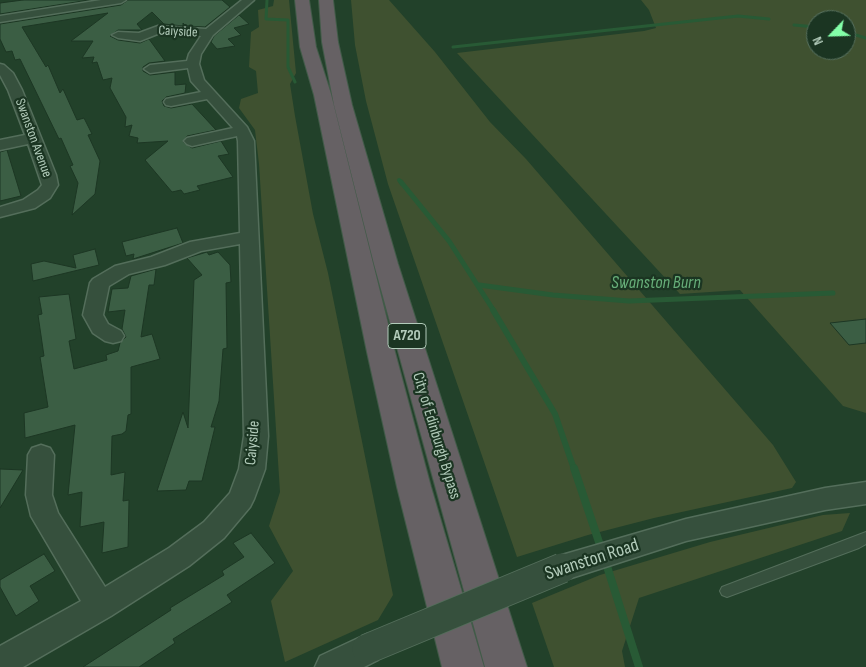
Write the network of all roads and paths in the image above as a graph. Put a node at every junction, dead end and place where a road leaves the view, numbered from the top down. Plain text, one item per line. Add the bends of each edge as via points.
1 (121, 0) edge
2 (249, 0) edge
3 (302, 0) edge
4 (312, 0) edge
5 (326, 0) edge
6 (332, 0) edge
7 (0, 18) edge
8 (209, 33) junction
9 (118, 35) dead end
10 (330, 42) junction
11 (193, 64) junction
12 (0, 68) edge
13 (150, 69) dead end
14 (7, 91) edge
15 (210, 94) junction
16 (322, 94) junction
17 (171, 102) dead end
18 (242, 130) junction
19 (33, 138) junction
20 (192, 141) dead end
21 (0, 145) edge
22 (0, 212) edge
23 (250, 237) junction
24 (113, 336) dead end
25 (41, 455) dead end
26 (866, 493) edge
27 (866, 538) edge
28 (728, 591) dead end
29 (100, 606) junction
30 (0, 664) edge
31 (331, 667) edge
32 (463, 667) edge
33 (506, 667) edge

1 - 7 street
2 - 8 street, Caiyside
3 - 16 highway via 308,47
4 - 16 highway, City of Edinburgh Bypass / A720
5 - 10 highway, City of Edinburgh Bypass / A720
6 - 10 highway
8 - 9 street, Caiyside via 158,29 140,37
8 - 11 street, Caiyside via 195,54
10 - 33 highway, City of Edinburgh Bypass / A720 via 386,264
11 - 13 street, Caiyside
11 - 15 street, Caiyside via 198,81
12 - 14 street, Swanston Avenue via 8,76
14 - 19 street, Swanston Avenue
15 - 17 street
15 - 18 street, Caiyside
16 - 32 highway, City of Edinburgh Bypass / A720 via 390,391
18 - 20 street
18 - 23 street, Caiyside via 246,141
19 - 21 street
19 - 22 street, Swanston Avenue via 50,185 44,194 29,204
23 - 24 street via 197,246 122,270 100,283 93,315 100,328
23 - 29 street, Caiyside via 256,436 252,469 241,499 214,530 179,557
25 - 29 street via 39,495 46,516
26 - 31 street, Swanston Road, bridge via 686,530 562,568
27 - 28 lane
29 - 30 street, Caiyside

